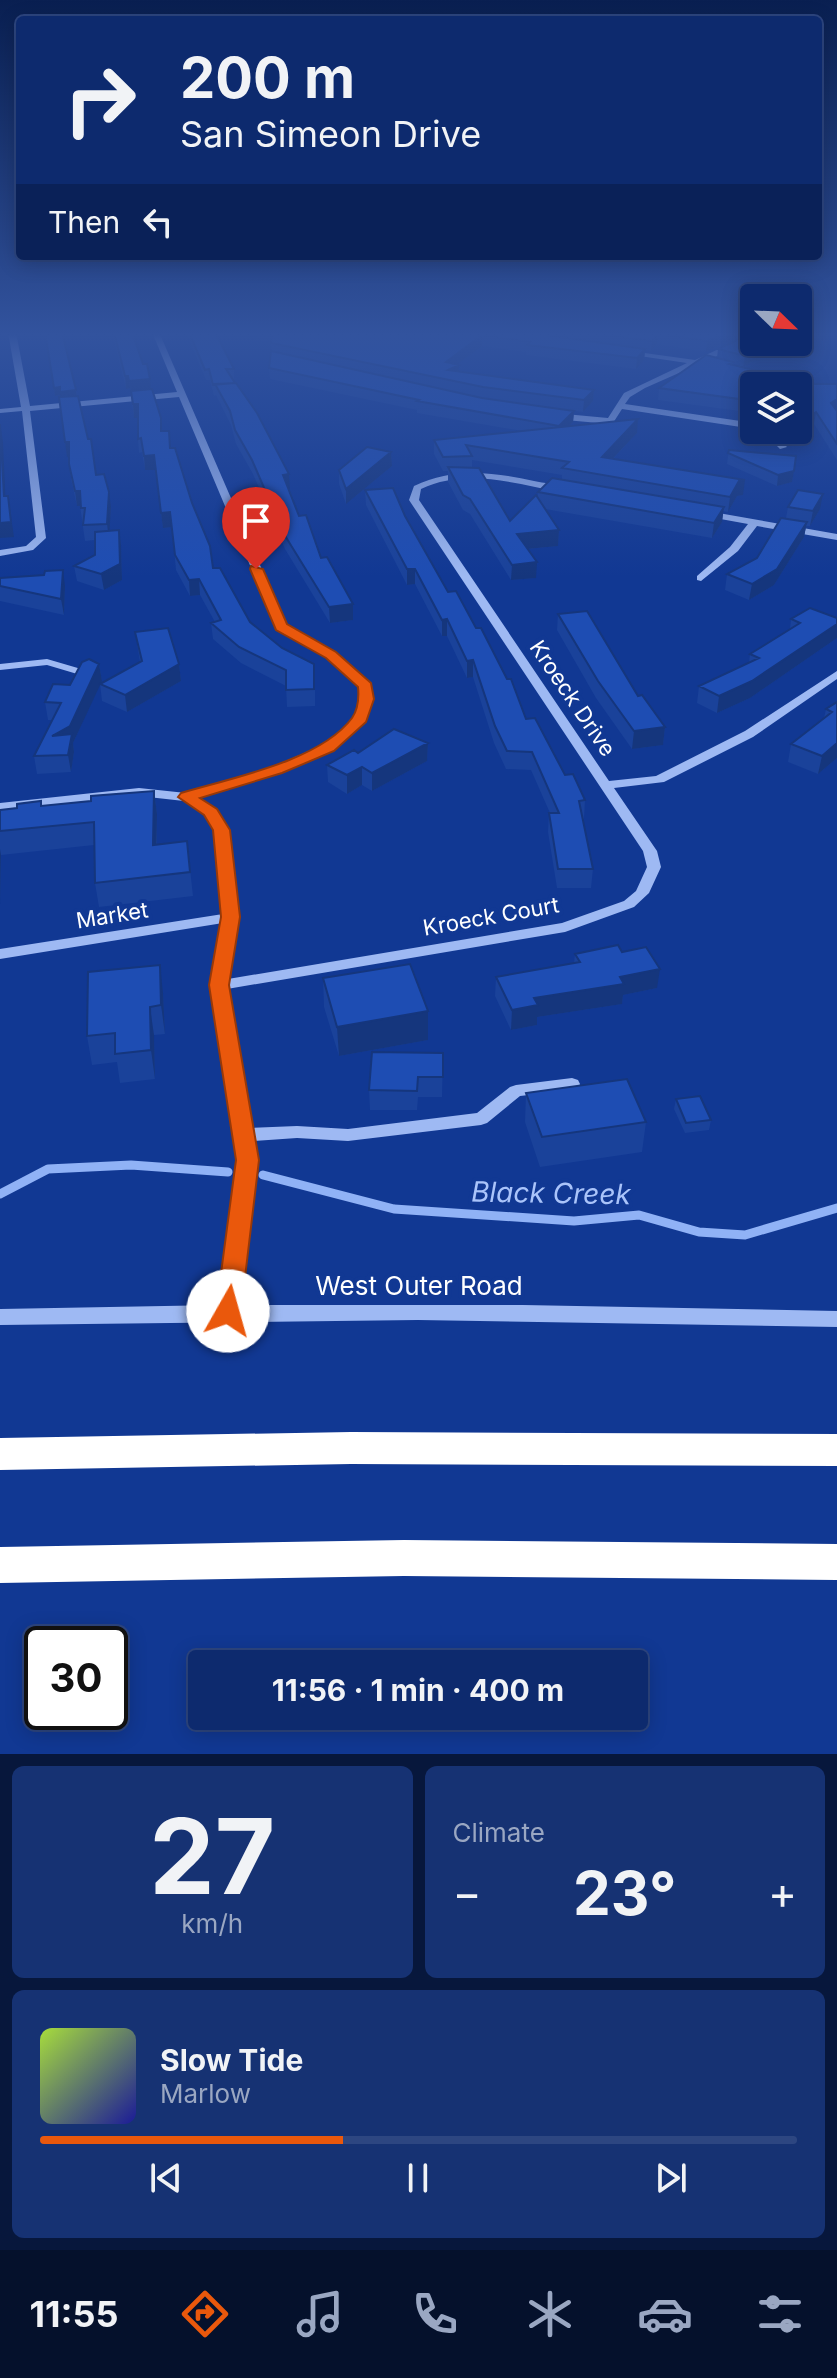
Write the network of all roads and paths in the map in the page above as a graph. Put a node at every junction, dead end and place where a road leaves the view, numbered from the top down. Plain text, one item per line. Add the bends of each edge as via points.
1 (27, 414) edge
2 (190, 414) edge
3 (615, 414) edge
4 (673, 414) edge
5 (550, 416) edge
6 (740, 424) edge
7 (780, 444) edge
8 (783, 447) dead end
9 (574, 491) edge
10 (695, 512) edge
11 (755, 522) junction
12 (837, 537) edge
13 (0, 553) edge
14 (701, 578) dead end
15 (0, 667) edge
16 (84, 673) edge
17 (837, 674) edge
18 (608, 785) junction
19 (187, 797) junction
20 (0, 807) edge
21 (231, 917) junction
22 (0, 954) edge
23 (219, 985) junction
24 (572, 1084) edge
25 (246, 1135) junction
26 (228, 1311) junction
27 (0, 1317) edge
28 (837, 1319) edge
29 (837, 1450) edge
30 (0, 1454) edge
31 (837, 1562) edge
32 (0, 1565) edge

1 - 13 street via 41,538 29,548
2 - 19 street via 281,627 331,655 365,686 366,699 361,718 329,747 276,770
3 - 5 street via 610,421
4 - 6 street
7 - 8 street
9 - 18 street, Kroeck Drive via 463,475 437,478 417,488 414,500
10 - 11 street
11 - 12 street
11 - 14 street
15 - 16 street via 47,662
17 - 18 street, Kroeck Drive via 749,734 659,779
18 - 23 street, Kroeck Court via 650,851 654,867 642,893 629,904 565,927
19 - 20 street via 139,792
19 - 21 street via 211,812 221,830
21 - 22 street, Market
21 - 23 street
23 - 25 street
24 - 25 street via 516,1091 481,1119 348,1135
25 - 26 street via 248,1160
26 - 27 street, West Outer Road
26 - 28 street, West Outer Road
29 - 30 highway via 351,1448
31 - 32 highway via 404,1558

